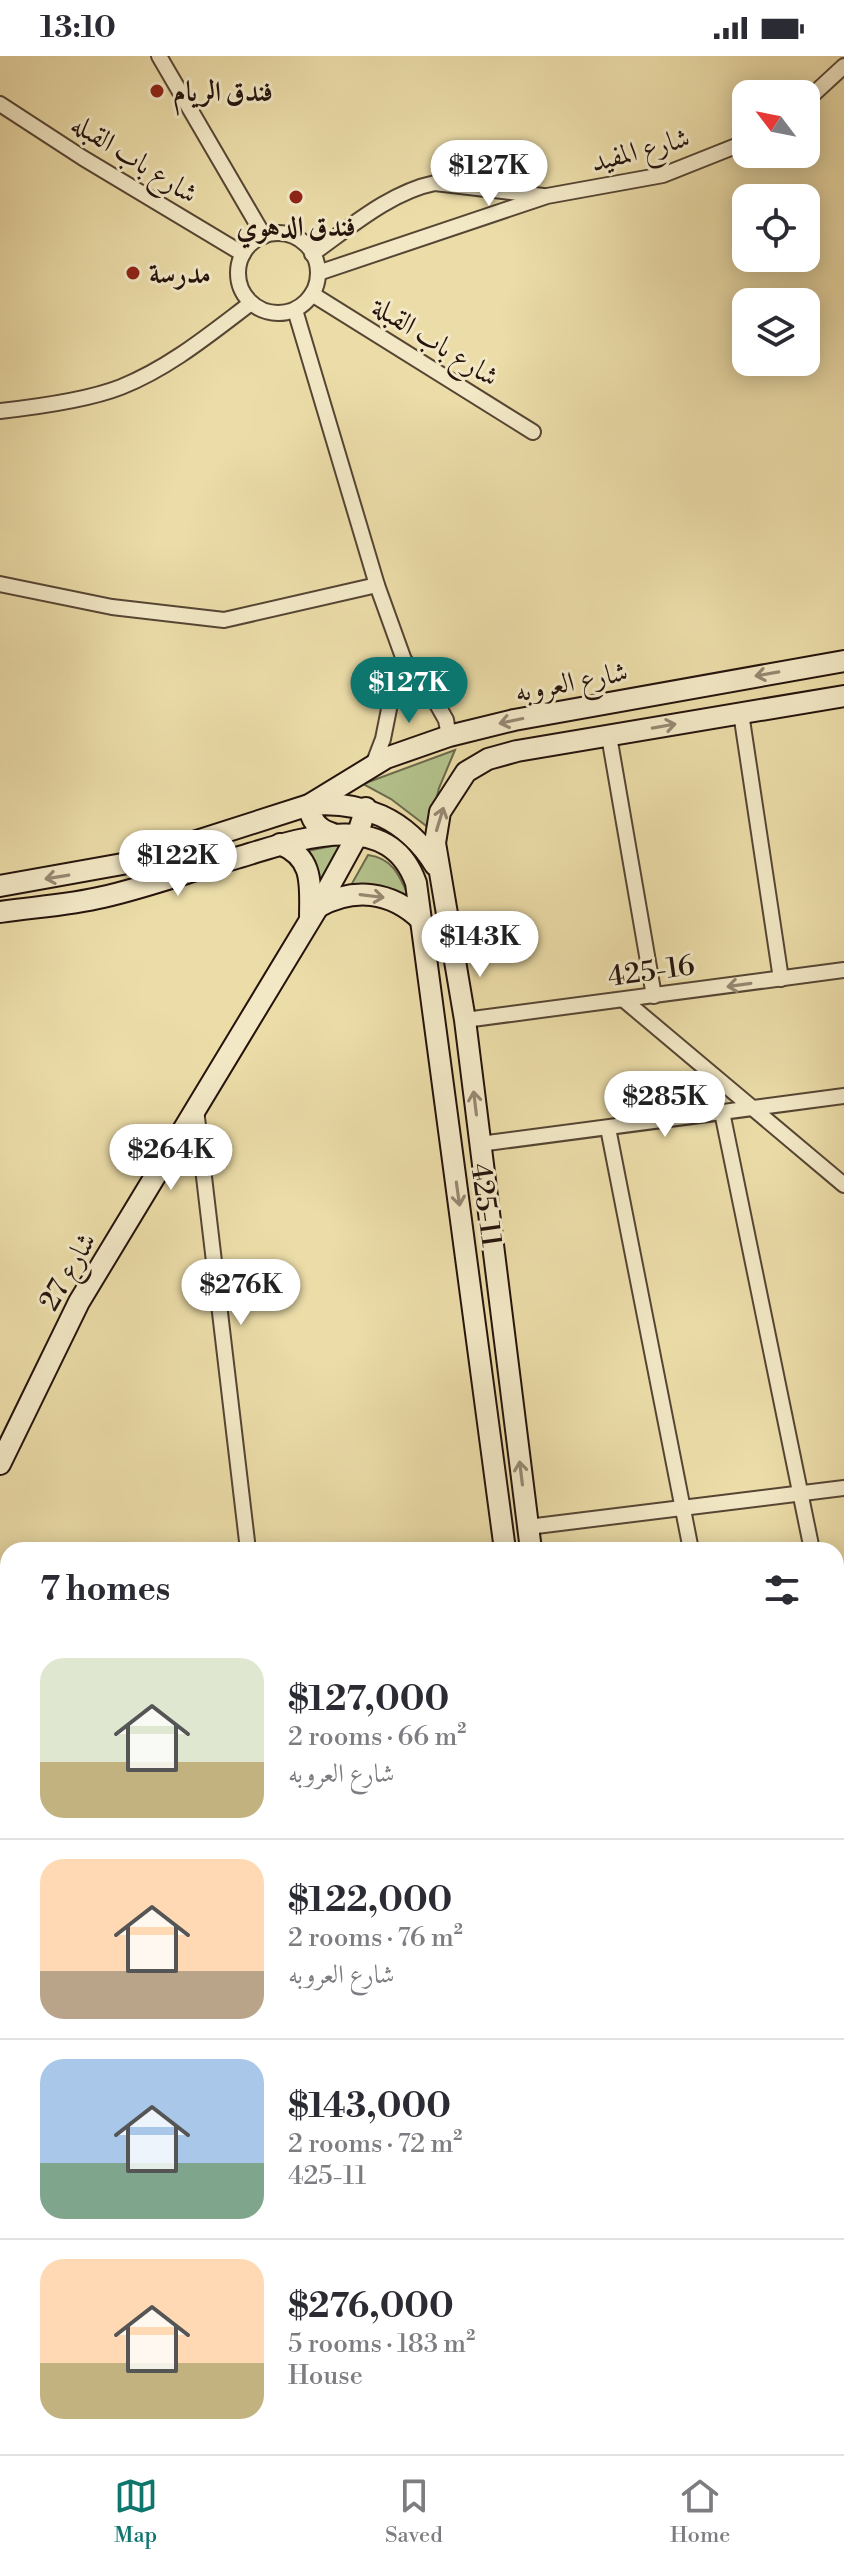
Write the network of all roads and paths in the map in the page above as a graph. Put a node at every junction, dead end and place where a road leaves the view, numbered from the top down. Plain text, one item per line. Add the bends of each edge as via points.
1 (159, 56) edge
2 (844, 66) edge
3 (820, 88) edge
4 (0, 104) edge
5 (732, 148) edge
6 (547, 196) junction
7 (264, 236) junction
8 (243, 254) junction
9 (312, 254) junction
10 (318, 273) junction
11 (312, 294) junction
12 (251, 303) junction
13 (295, 310) junction
14 (0, 411) edge
15 (533, 432) dead end
16 (0, 584) edge
17 (377, 585) junction
18 (404, 660) junction
19 (844, 661) edge
20 (844, 696) edge
21 (741, 713) junction
22 (449, 736) junction
23 (609, 736) junction
24 (373, 765) junction
25 (302, 808) junction
26 (366, 808) junction
27 (331, 833) junction
28 (357, 836) junction
29 (288, 842) junction
30 (438, 869) junction
31 (0, 886) edge
32 (0, 912) edge
33 (314, 914) junction
34 (421, 920) junction
35 (844, 970) edge
36 (781, 979) junction
37 (654, 996) junction
38 (624, 1000) junction
39 (465, 1020) junction
40 (844, 1096) edge
41 (753, 1108) junction
42 (196, 1109) junction
43 (722, 1112) junction
44 (608, 1128) junction
45 (480, 1144) junction
46 (844, 1185) edge
47 (0, 1464) edge
48 (844, 1488) edge
49 (801, 1493) junction
50 (683, 1508) junction
51 (528, 1527) junction
52 (247, 1542) edge
53 (504, 1542) edge
54 (530, 1542) edge
55 (689, 1542) edge
56 (810, 1542) edge

1 - 7 street
2 - 3 street
4 - 8 street, شارع باب القبله
5 - 6 street, شارع المفيد via 663,175
6 - 9 street via 435,183 404,194
6 - 10 street, شارع المفيد
7 - 8 street
7 - 9 street via 289,235
8 - 12 street via 238,280
9 - 10 street
10 - 11 street
11 - 13 street
11 - 15 street, شارع باب القبلة
12 - 13 street via 272,313
12 - 14 street via 193,347 121,387
13 - 17 street
16 - 17 street via 112,607 224,620
17 - 18 street
18 - 22 street via 428,688
18 - 24 street
19 -> 22 street, شارع العروبه
20 - 21 street, 425-11
23 -> 21 street, 425-11
21 - 36 street
22 - 24 street, شارع العروبه
30 -> 23 street, 425-11 via 436,826 466,772 517,751
23 - 37 street
24 - 25 street, شارع العروبه
25 - 26 street, 425-11
25 - 27 street
25 - 29 street via 302,833
25 -> 31 street, شارع العروبه via 128,863
26 - 28 street, شارع 27
26 - 30 street, 425-11 via 415,838
27 - 28 street
27 - 29 street
28 - 33 street, شارع 27
28 - 34 street, 425-11 via 402,855 416,883
29 - 32 street via 103,897
29 - 33 street via 306,869
30 - 39 street, 425-11
33 -> 34 street via 353,894 377,895 400,903
33 - 42 street, شارع 27
34 -> 53 street, 425-11
35 - 36 street, 425-16
36 -> 37 street, 425-16
37 - 38 street, 425-16
38 - 39 street, 425-16
38 - 41 street
45 -> 39 street, 425-11
40 - 41 street
41 - 43 street
41 - 46 street
42 - 47 street, شارع 27 via 79,1302
42 - 52 street
43 - 44 street
43 - 49 street
44 - 45 street
44 - 50 street
51 -> 45 street, 425-11
48 - 49 street
49 - 50 street
49 - 56 street
50 - 51 street
50 - 55 street
51 - 54 street, 425-11

